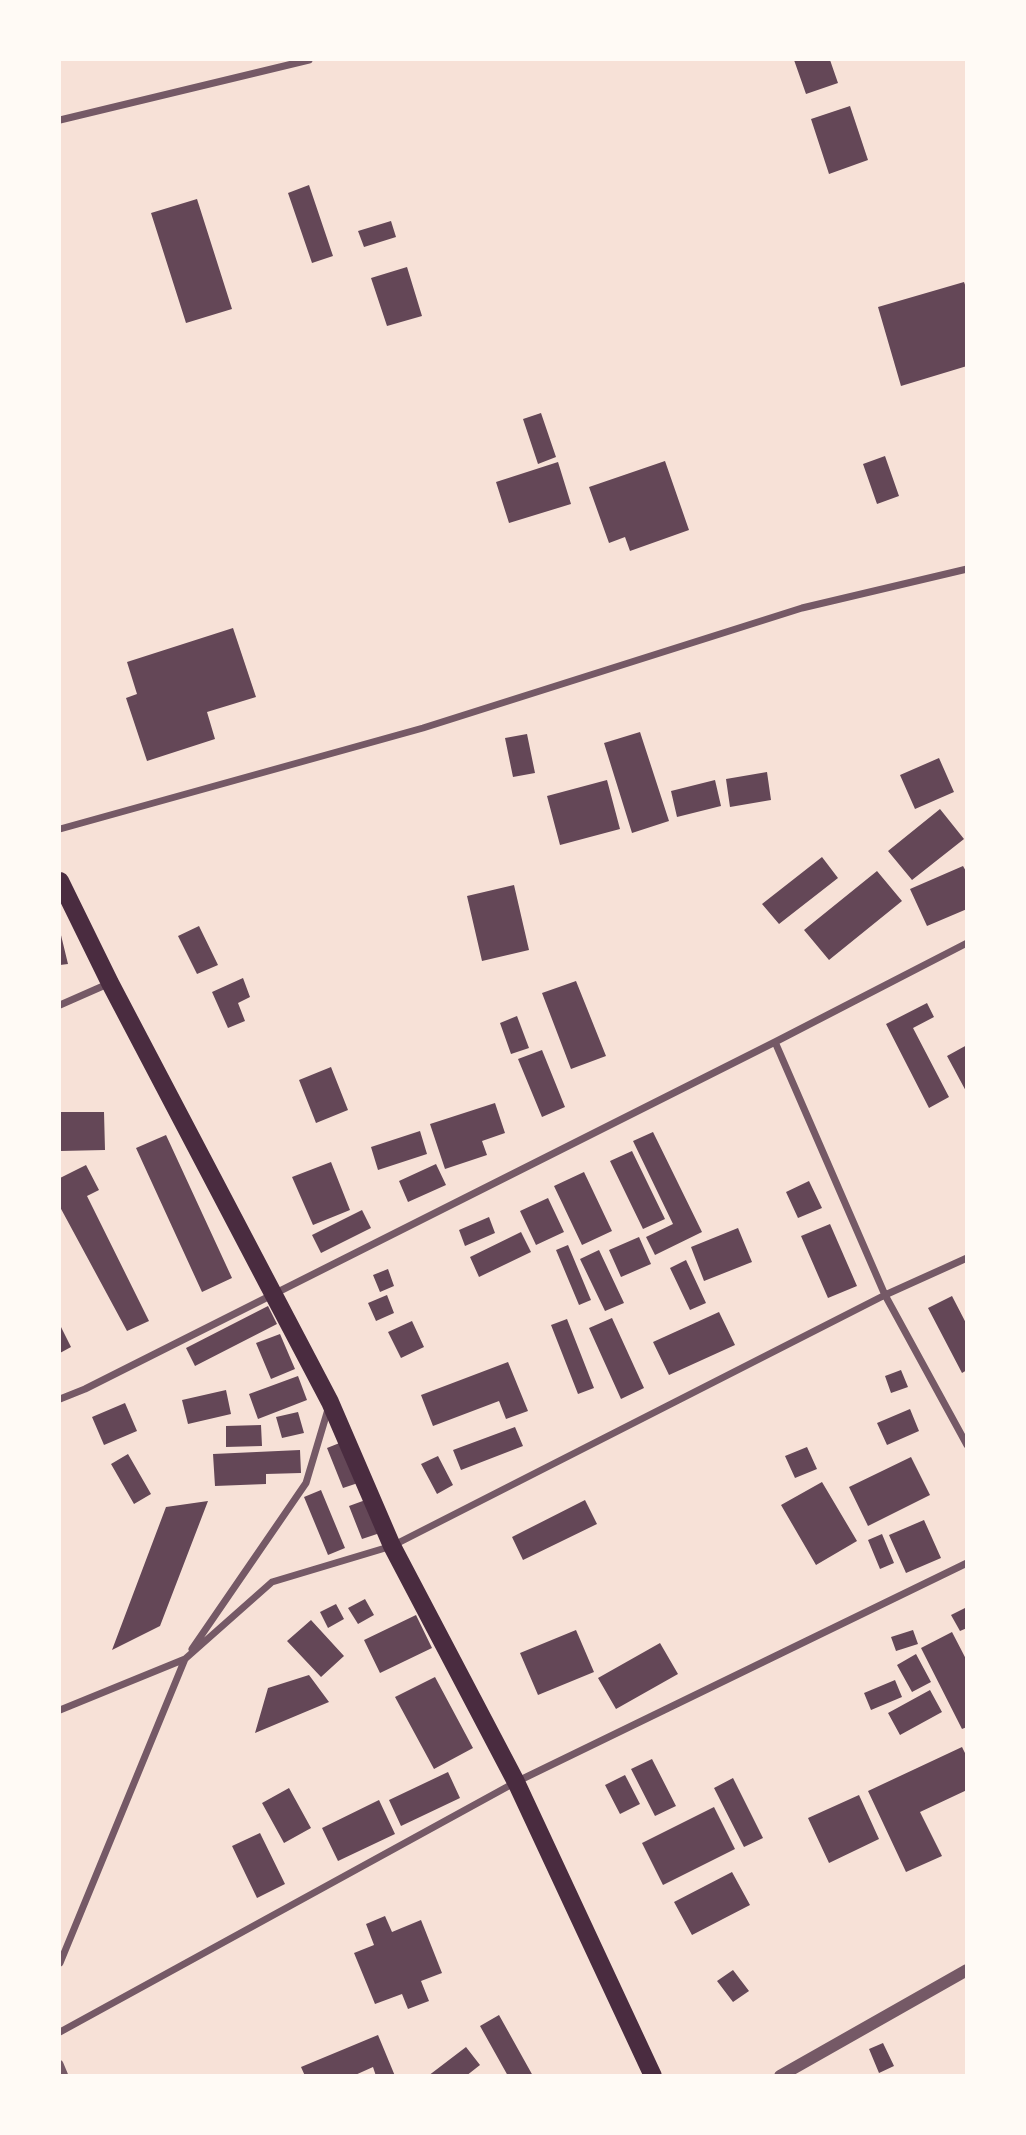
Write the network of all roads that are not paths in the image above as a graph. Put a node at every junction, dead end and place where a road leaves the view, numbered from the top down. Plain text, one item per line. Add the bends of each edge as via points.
1 (309, 60) edge
2 (60, 120) edge
3 (967, 569) edge
4 (60, 829) edge
5 (60, 881) edge
6 (967, 943) edge
7 (110, 983) junction
8 (60, 1005) edge
9 (775, 1042) junction
10 (967, 1258) edge
11 (273, 1294) junction
12 (885, 1295) junction
13 (60, 1399) edge
14 (330, 1402) junction
15 (967, 1445) edge
16 (392, 1546) junction
17 (967, 1563) edge
18 (185, 1659) junction
19 (60, 1710) edge
20 (516, 1782) junction
21 (60, 1963) edge
22 (967, 1970) edge
23 (60, 2032) edge
24 (60, 2064) edge
25 (65, 2076) edge
26 (653, 2076) edge
27 (779, 2076) edge

1 - 2 street
3 - 4 street via 802,608 423,728
5 - 7 main road
6 - 9 street
7 - 8 street
7 - 11 main road
9 - 11 street
9 - 12 street
10 - 12 street
11 - 13 street
11 - 14 main road
12 - 15 street
12 - 16 street
14 - 16 main road
14 - 18 street via 306,1483
16 - 18 street via 272,1582
16 - 20 main road
17 - 20 street
18 - 19 street
18 - 21 street
20 - 23 street
20 - 26 main road
22 - 27 street
24 - 25 street

